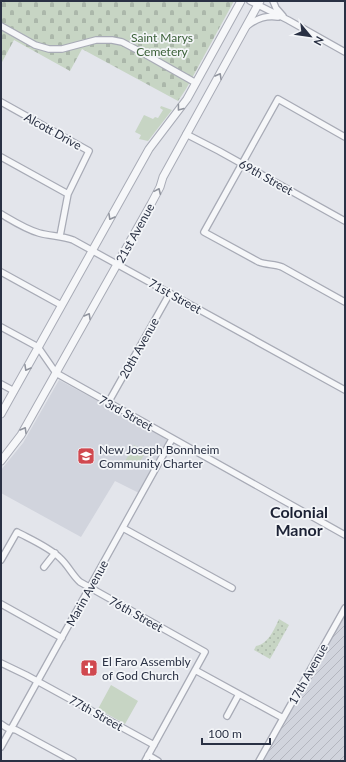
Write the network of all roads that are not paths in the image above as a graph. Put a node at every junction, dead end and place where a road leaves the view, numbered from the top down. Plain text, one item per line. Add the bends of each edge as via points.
1 (241, 1) edge
2 (250, 1) edge
3 (273, 1) edge
4 (259, 3) edge
5 (288, 20) junction
6 (1, 26) edge
7 (244, 29) junction
8 (345, 52) edge
9 (196, 83) junction
10 (1, 102) edge
11 (186, 134) junction
12 (345, 137) edge
13 (1, 157) edge
14 (242, 164) junction
15 (68, 194) junction
16 (1, 214) edge
17 (345, 221) edge
18 (60, 236) junction
19 (92, 250) junction
20 (117, 264) junction
21 (1, 272) edge
22 (170, 293) junction
23 (345, 302) edge
24 (62, 305) junction
25 (1, 327) edge
26 (38, 347) junction
27 (56, 373) junction
28 (1, 384) edge
29 (345, 390) edge
30 (14, 391) junction
31 (108, 403) junction
32 (1, 414) edge
33 (172, 439) junction
34 (1, 461) edge
35 (123, 528) junction
36 (345, 535) edge
37 (55, 553) junction
38 (1, 560) edge
39 (44, 568) dead end
40 (90, 588) junction
41 (232, 588) dead end
42 (1, 604) edge
43 (345, 608) edge
44 (62, 638) junction
45 (1, 663) edge
46 (196, 670) junction
47 (38, 681) junction
48 (239, 694) junction
49 (227, 716) dead end
50 (283, 718) junction
51 (1, 724) edge
52 (11, 729) junction
53 (154, 745) junction
54 (1, 747) edge
55 (148, 755) junction
56 (73, 761) edge
57 (145, 761) edge
58 (158, 761) edge
59 (259, 761) edge

1 - 9 street
2 - 4 street
3 - 5 street
4 - 5 street
4 - 7 street, 21st Avenue
5 - 7 street via 266,17 256,20
5 - 8 street
6 - 9 street via 35,45 49,49 62,49 96,40 122,42
11 -> 7 street, 21st Avenue
9 -> 19 street via 183,105 149,149
10 - 15 street, Alcott Drive via 90,151
11 - 14 street, 69th Street
20 -> 11 street, 21st Avenue
12 - 14 street via 278,99
13 - 15 street
14 - 17 street, 69th Street
14 - 23 street via 204,232 259,262 282,267
15 - 18 street, Alcott Drive
16 - 18 street, 71st Street via 32,230
18 - 19 street, 71st Street
19 - 20 street, 71st Street
19 - 24 street
20 - 22 street, 71st Street
27 -> 20 street, 21st Avenue
21 - 24 street
22 - 29 street, 71st Street
22 - 31 street, 20th Avenue
24 - 26 street
25 - 26 street, 73rd Street
26 - 27 street, 73rd Street
26 -> 30 street
27 - 31 street, 73rd Street
34 -> 27 street, 21st Avenue via 21,435
28 - 30 street
30 - 32 street
31 - 33 street, 73rd Street
33 - 35 street, Marin Avenue
33 - 36 street, 73rd Street
35 - 40 street, Marin Avenue
35 - 41 street
37 - 38 street, 76th Street via 17,532
37 - 39 street
37 - 40 street, 76th Street via 76,578
40 - 44 street, Marin Avenue
40 - 46 street, 76th Street via 205,652
42 - 44 street
43 - 50 street, 17th Avenue
44 - 47 street, Marin Avenue
45 - 47 street, 77th Street
46 - 48 street
46 - 53 street
47 - 52 street, Marin Avenue
47 - 53 street, 77th Street
48 - 49 street
48 - 50 street
50 - 59 street, 17th Avenue
51 - 52 street
52 - 54 street, Marin Avenue
52 - 56 street
53 - 55 street
55 - 57 street
55 - 58 street

